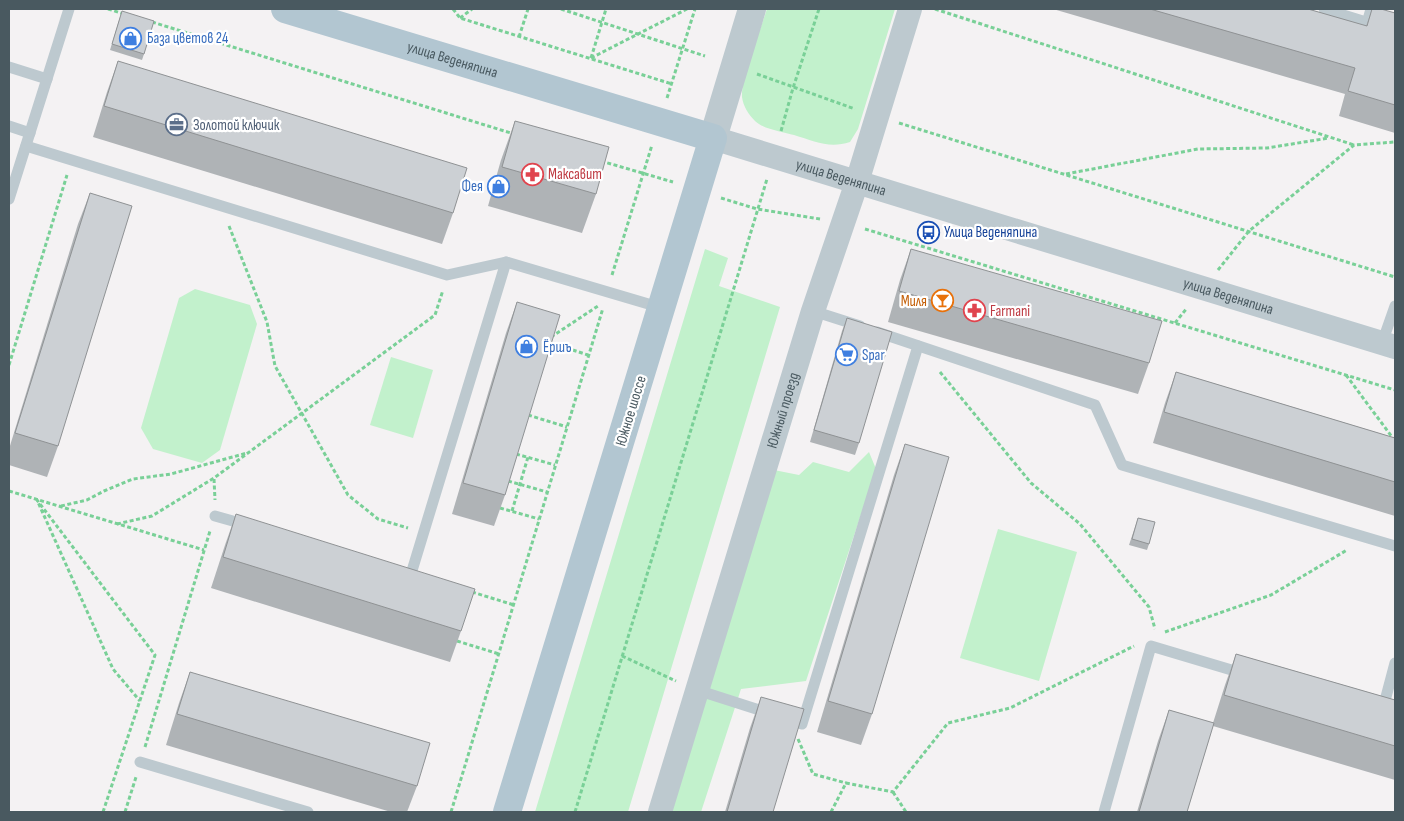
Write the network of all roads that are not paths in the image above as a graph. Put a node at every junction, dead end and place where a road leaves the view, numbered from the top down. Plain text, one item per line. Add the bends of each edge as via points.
1 (69, 9) edge
2 (285, 9) edge
3 (752, 9) edge
4 (910, 9) edge
5 (1324, 9) edge
6 (1372, 9) edge
7 (326, 15) edge
8 (1367, 23) junction
9 (1395, 31) edge
10 (9, 66) edge
11 (47, 79) junction
12 (9, 126) edge
13 (30, 133) junction
14 (713, 138) junction
15 (26, 146) junction
16 (857, 182) junction
17 (9, 199) edge
18 (506, 262) junction
19 (1395, 306) edge
20 (662, 308) junction
21 (813, 310) junction
22 (1389, 345) edge
23 (918, 346) junction
24 (215, 516) road end
25 (262, 530) edge
26 (1395, 546) edge
27 (410, 574) edge
28 (1395, 663) edge
29 (1260, 678) edge
30 (697, 690) junction
31 (1395, 718) edge
32 (140, 762) road end
33 (308, 812) edge
34 (507, 812) edge
35 (660, 812) edge
36 (1104, 812) edge

1 - 11 lane
2 - 7 main road, улица Веденяпина
3 - 14 street, Южное шоссе
4 - 16 street, Южный проезд
5 - 8 lane
6 - 8 lane
7 - 14 main road, улица Веденяпина
8 - 9 lane
10 - 11 lane
11 - 13 lane
12 - 13 lane
13 - 15 lane
14 - 16 street, улица Веденяпина
14 - 20 main road, Южное шоссе
15 - 17 lane
15 - 18 lane via 447,275
16 - 21 street, Южный проезд
16 - 22 street, улица Веденяпина
18 - 20 lane
18 - 27 lane
19 - 22 lane
20 - 34 main road, Южное шоссе
21 - 23 lane
21 - 30 street, Южный проезд
23 - 26 lane via 1095,405 1122,465
23 - 30 lane via 802,724
24 - 25 lane
28 - 31 lane via 1377,713
29 - 36 lane via 1152,646
30 - 35 street, Южный проезд
32 - 33 lane

